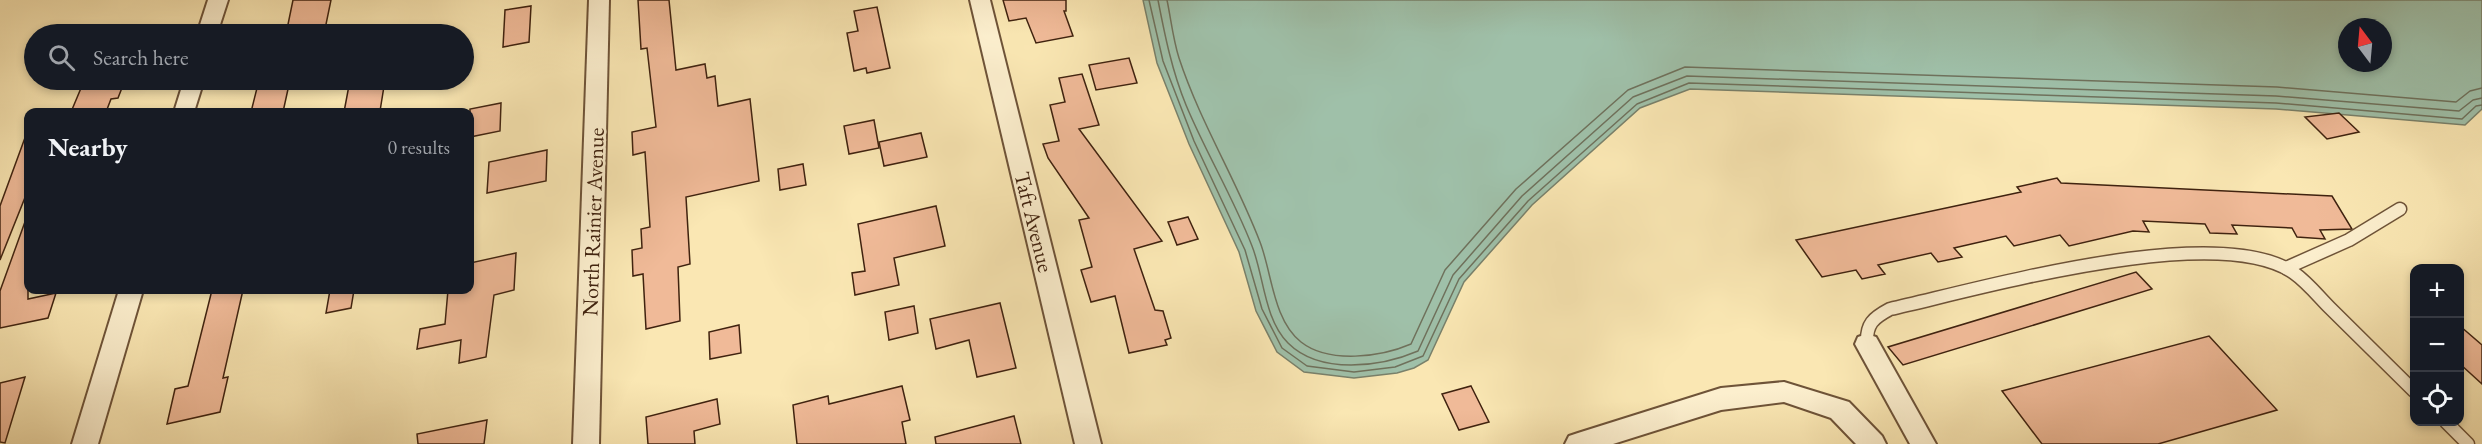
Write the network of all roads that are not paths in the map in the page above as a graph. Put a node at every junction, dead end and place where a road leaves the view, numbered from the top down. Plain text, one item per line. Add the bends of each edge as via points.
1 (218, 0) edge
2 (599, 0) edge
3 (980, 0) edge
4 (210, 24) edge
5 (191, 90) edge
6 (185, 108) edge
7 (2400, 209) dead end
8 (2286, 268) junction
9 (130, 294) edge
10 (1867, 344) joint
11 (2410, 386) edge
12 (2450, 426) edge
13 (85, 444) edge
14 (586, 444) edge
15 (1088, 444) edge
16 (1578, 444) edge
17 (1873, 444) edge
18 (1923, 444) edge
19 (2469, 444) edge

1 - 4 street
2 - 14 street, North Rainier Avenue
3 - 15 street, Taft Avenue
5 - 6 street
7 - 8 lane via 2349,240
8 - 10 lane via 2231,256 2167,254 2120,258 1890,309 1869,321
8 - 11 lane
9 - 13 street
10 - 18 street
12 - 19 lane
16 - 17 street via 1721,399 1784,392 1840,410

